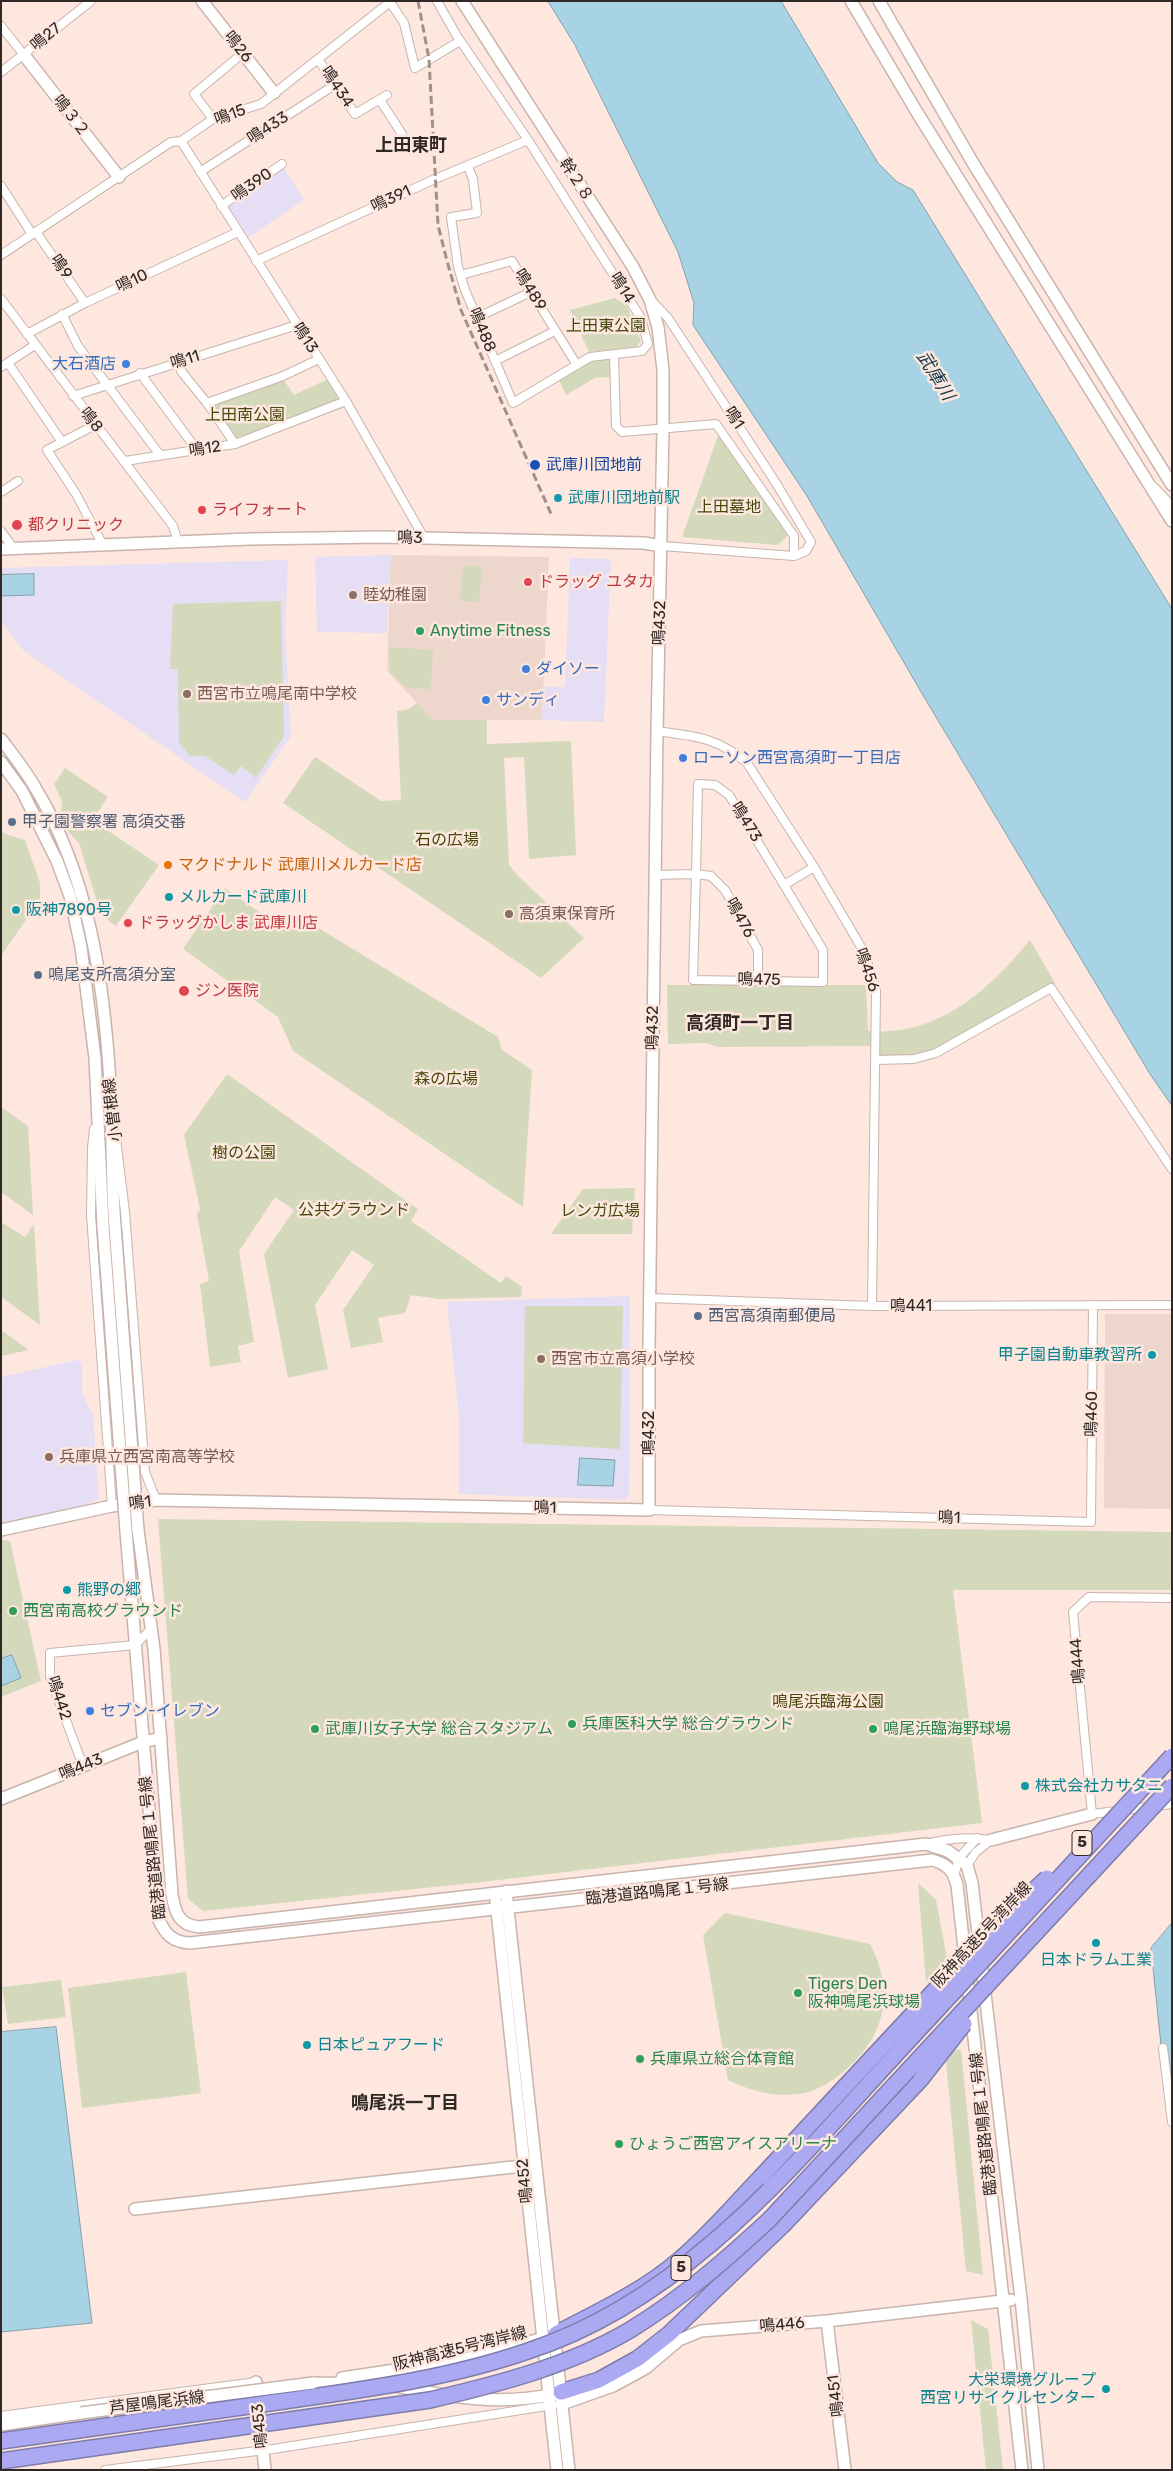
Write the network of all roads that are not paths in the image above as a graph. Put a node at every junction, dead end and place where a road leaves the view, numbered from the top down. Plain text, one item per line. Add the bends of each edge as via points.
1 (90, 1) edge
2 (202, 1) edge
3 (437, 1) edge
4 (462, 1) edge
5 (851, 1) edge
6 (879, 1) edge
7 (389, 2) edge
8 (1, 26) edge
9 (460, 41) junction
10 (243, 53) junction
11 (24, 55) junction
12 (318, 59) junction
13 (1, 72) edge
14 (336, 84) junction
15 (274, 93) junction
16 (387, 95) dead end
17 (380, 100) junction
18 (213, 119) junction
19 (402, 134) dead end
20 (528, 140) junction
21 (181, 141) junction
22 (282, 164) dead end
23 (468, 166) junction
24 (200, 172) junction
25 (119, 177) junction
26 (1, 186) edge
27 (221, 206) junction
28 (238, 232) junction
29 (34, 233) junction
30 (1, 255) edge
31 (256, 261) junction
32 (461, 275) junction
33 (532, 292) junction
34 (1, 299) edge
35 (650, 300) junction
36 (85, 303) junction
37 (62, 314) junction
38 (476, 318) junction
39 (297, 325) junction
40 (555, 331) junction
41 (27, 334) junction
42 (36, 345) junction
43 (614, 355) junction
44 (318, 359) junction
45 (495, 361) junction
46 (178, 362) junction
47 (5, 365) edge
48 (577, 365) junction
49 (140, 374) junction
50 (105, 384) junction
51 (73, 396) junction
52 (346, 401) junction
53 (207, 403) junction
54 (95, 425) junction
55 (663, 428) junction
56 (62, 442) junction
57 (235, 444) junction
58 (197, 450) junction
59 (160, 455) junction
60 (125, 462) junction
61 (18, 481) dead end
62 (1149, 484) junction
63 (1172, 485) edge
64 (1, 492) edge
65 (1172, 506) edge
66 (1172, 521) edge
67 (1, 531) edge
68 (424, 538) junction
69 (178, 542) junction
70 (103, 545) junction
71 (662, 546) junction
72 (1, 549) edge
73 (14, 549) junction
74 (794, 556) junction
75 (656, 731) junction
76 (1, 739) edge
77 (1, 762) edge
78 (814, 867) junction
79 (696, 874) junction
80 (655, 875) junction
81 (784, 885) junction
82 (758, 980) junction
83 (877, 1060) junction
84 (110, 1084) junction
85 (97, 1108) junction
86 (1172, 1169) edge
87 (650, 1298) junction
88 (1093, 1305) junction
89 (1172, 1305) edge
90 (872, 1306) junction
91 (156, 1500) junction
92 (112, 1506) junction
93 (649, 1510) junction
94 (1091, 1522) joint
95 (1, 1530) edge
96 (132, 1531) junction
97 (1172, 1598) edge
98 (151, 1629) junction
99 (135, 1645) junction
100 (161, 1738) junction
101 (143, 1742) junction
102 (1172, 1752) edge
103 (1172, 1756) edge
104 (83, 1766) junction
105 (1172, 1786) edge
106 (1, 1799) edge
107 (1172, 1804) edge
108 (1092, 1814) junction
109 (977, 1838) junction
110 (991, 1840) junction
111 (926, 1844) junction
112 (963, 1862) junction
113 (954, 1876) junction
114 (500, 1892) junction
115 (502, 1909) junction
116 (1035, 1934) junction
117 (1163, 2048) dead end
118 (1172, 2122) edge
119 (530, 2165) junction
120 (135, 2209) dead end
121 (1021, 2299) junction
122 (1004, 2300) junction
123 (827, 2321) junction
124 (548, 2337) junction
125 (256, 2382) joint
126 (313, 2383) junction
127 (555, 2399) junction
128 (1, 2416) edge
129 (1, 2425) edge
130 (1, 2441) edge
131 (263, 2450) junction
132 (1, 2461) edge
133 (104, 2470) edge
134 (265, 2470) edge
135 (557, 2470) edge
136 (569, 2470) edge
137 (845, 2470) edge
138 (1022, 2470) edge
139 (1038, 2470) edge

1 - 11 street, 鳴27
2 - 10 street, 鳴26
3 - 9 street, 鳴14
4 - 35 street, 幹２８ via 633,267
5 - 62 street
6 - 63 street via 973,164
7 - 9 street, 鳴15 via 404,23 416,68
7 - 12 street, 鳴15
8 - 11 street
9 - 20 street, 鳴14
10 - 15 street, 鳴26
10 - 18 street via 194,94
11 - 13 street, 鳴27
11 - 25 street, 鳴３２
12 - 14 street, 鳴434
12 - 15 street, 鳴15
14 - 17 street, 鳴434 via 356,114
14 - 24 street, 鳴433
15 - 18 street, 鳴15 via 261,104
16 - 17 street
17 - 19 street
18 - 21 street, 鳴15
20 - 23 street, 鳴391
20 - 43 street, 鳴14 via 641,318 648,344 642,351
21 - 24 street, 鳴13
21 - 25 street, 鳴15 via 171,142
22 - 27 street, 鳴390
23 - 31 street, 鳴391
23 - 32 street, 鳴488 via 477,213 451,217
24 - 27 street, 鳴13
25 - 29 street, 鳴15
26 - 29 street, 鳴9
27 - 28 street, 鳴13
28 - 31 street, 鳴13
28 - 36 street, 鳴10
29 - 30 street, 鳴15
29 - 36 street, 鳴9
31 - 39 street, 鳴13
32 - 33 street, 鳴489 via 512,261
32 - 38 street, 鳴488
33 - 38 street
33 - 40 street, 鳴489
34 - 41 street, 鳴8
35 - 55 street, 幹２８ via 658,326 663,370
35 - 74 street, 鳴1 via 673,326 811,542 806,550
36 - 37 street, 鳴10
37 - 41 street, 鳴10
37 - 50 street via 78,346
38 - 45 street, 鳴488
39 - 44 street, 鳴13
39 - 46 street, 鳴11
40 - 45 street
40 - 48 street, 鳴489
41 - 42 street, 鳴8
42 - 47 street
42 - 51 street, 鳴8
43 - 48 street, 鳴488 via 590,357
43 - 55 street via 616,426 622,432
44 - 52 street, 鳴13
44 - 53 street via 283,376
45 - 48 street, 鳴488 via 513,403
46 - 49 street, 鳴11
46 - 53 street, 鳴12 via 181,371
47 - 56 street
49 - 50 street, 鳴11
49 - 58 street
50 - 51 street, 鳴11
50 - 59 street
51 - 54 street, 鳴8
52 - 57 street
52 - 68 street, 鳴13
53 - 57 street, 鳴12
54 - 56 street
54 - 60 street, 鳴8
55 - 71 street, 鳴432
55 - 74 street via 716,424 794,536
56 - 70 street via 47,450 76,494
57 - 58 street, 鳴12
58 - 59 street, 鳴12
59 - 60 street, 鳴12
60 - 69 street, 鳴8 via 173,526
61 - 64 street
62 - 65 street via 1159,490
62 - 66 street
67 - 73 street
68 - 69 street, 鳴3
68 - 71 street, 鳴3
69 - 70 street, 鳴3
70 - 73 street, 鳴3
71 - 74 street, 鳴3
71 - 75 street, 鳴432
72 - 73 street, 鳴3
75 - 78 street, 鳴456 via 704,737 733,751 747,763
75 - 80 street, 鳴432
76 - 84 street, 小曽根線 via 36,788 64,844 76,879 97,965
77 - 85 street, 小曽根線 via 34,811 70,896 90,1007
78 - 81 street
78 - 83 street, 鳴456 via 864,952 876,990
79 - 80 street
79 - 81 street, 鳴473 via 698,784 715,785 730,795
79 - 82 street, 鳴476 via 711,876 725,890 758,950
79 - 82 street, 鳴475 via 693,980
80 - 87 street, 鳴432
81 - 82 street, 鳴475 via 823,950 823,982
83 - 86 street via 914,1059 936,1053 1052,988
83 - 90 street, 鳴456
84 - 91 street, 小曽根線 via 125,1212 145,1472
84 - 96 street, bridge
85 - 92 street, 小曽根線 via 92,1148 91,1215
85 - 96 street, bridge via 103,1226
87 - 90 street, 鳴441
87 - 93 street, 鳴432
88 - 89 street, 鳴441
88 - 90 street, 鳴441
88 - 94 street, 鳴460
91 - 92 street, 鳴1
91 - 93 street, 鳴1
92 - 95 street, 鳴1
93 - 94 street, 鳴1
96 - 98 street, 臨港道路鳴尾１号線
96 - 99 street, 臨港道路鳴尾１号線
97 - 108 street, 鳴444 via 1089,1597 1073,1612
98 - 99 street
98 - 100 street, 臨港道路鳴尾１号線
99 - 101 street, 臨港道路鳴尾１号線
99 - 104 street, 鳴442 via 50,1653 50,1677
100 - 101 street, 鳴443
100 - 114 street, 臨港道路鳴尾１号線 via 174,1909 180,1921 189,1926
101 - 104 street, 鳴443
101 - 115 street, 臨港道路鳴尾１号線 via 158,1918 163,1931 178,1942
102 - 124 highway, 5, bridge via 990,1931 709,2232 677,2262 642,2287
103 - 130 highway, 阪神高速5号湾岸線 / 5, bridge via 775,2184 700,2254 620,2309 530,2351 437,2376
104 - 106 street, 鳴443
105 - 116 highway, 5, bridge
107 - 108 street
108 - 110 street
109 - 110 street
109 - 111 street via 947,1838
109 - 112 street
110 - 112 street
111 - 112 street, 臨港道路鳴尾１号線 via 948,1851
111 - 114 street, 臨港道路鳴尾１号線
112 - 113 street
112 - 121 street, 臨港道路鳴尾１号線 via 972,1883
113 - 115 street, 臨港道路鳴尾１号線 via 942,1863 932,1860
113 - 122 street, 臨港道路鳴尾１号線
114 - 115 street, 鳴452
115 - 119 street, 鳴452
116 - 127 highway, 5, bridge via 921,2079 783,2225 669,2334 637,2359
116 - 132 highway, 5, bridge via 770,2219 716,2269 676,2300 629,2330 582,2354 535,2372 430,2400
117 - 118 street
119 - 120 street
119 - 124 street, 鳴452
121 - 122 street, 鳴446
121 - 139 street, 臨港道路鳴尾１号線
122 - 123 street, 鳴446
122 - 138 street, 臨港道路鳴尾１号線
123 - 127 street, 鳴446 via 701,2331 679,2340 646,2368 613,2386
123 - 137 street, 鳴451
124 - 126 street, 芦屋鳴尾浜線 via 461,2360
124 - 127 street, 鳴452
125 - 128 street
125 - 131 street, 鳴453
126 - 127 street, 芦屋鳴尾浜線 via 389,2385 489,2400
126 - 129 street, 芦屋鳴尾浜線, bridge
127 - 131 street
127 - 135 street, 鳴452
127 - 136 street, 鳴452
131 - 133 street
131 - 134 street, 鳴453

